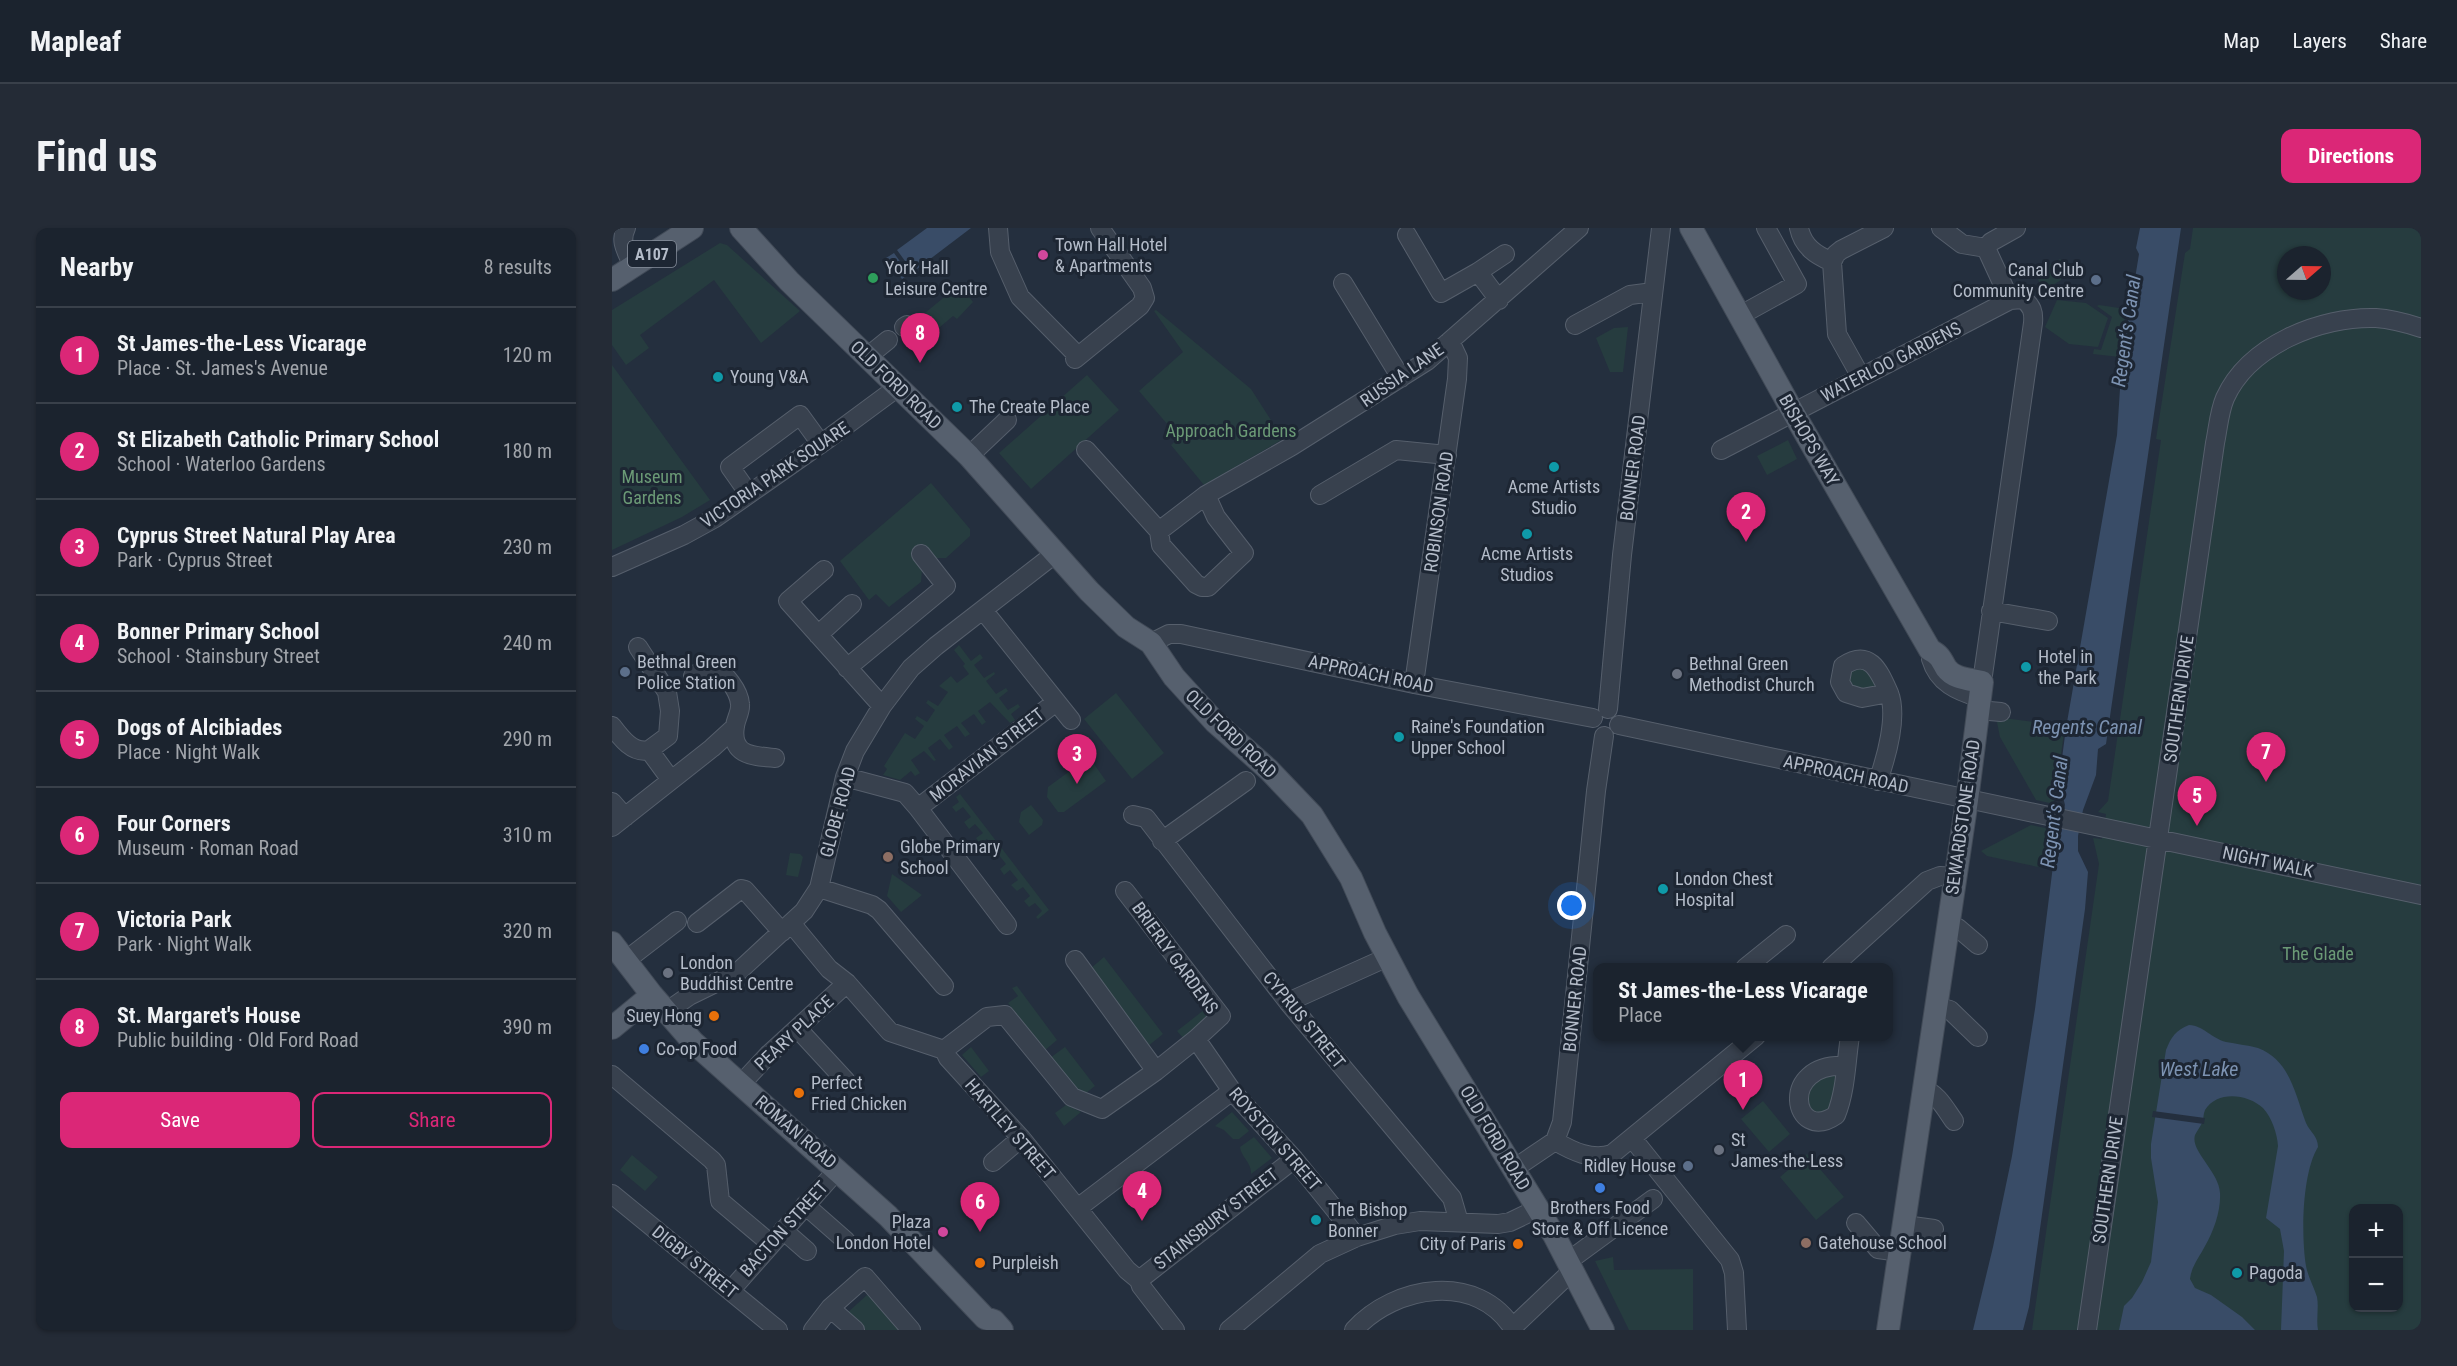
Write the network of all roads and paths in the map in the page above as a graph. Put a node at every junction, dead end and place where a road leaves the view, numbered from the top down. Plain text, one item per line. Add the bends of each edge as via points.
1 (626, 228) edge
2 (692, 228) edge
3 (741, 228) edge
4 (998, 228) edge
5 (1100, 228) edge
6 (1661, 228) edge
7 (1691, 228) edge
8 (1766, 228) edge
9 (1799, 228) edge
10 (1884, 228) edge
11 (1941, 228) edge
12 (2016, 228) edge
13 (1569, 231) edge
14 (1407, 235) dead end
15 (1986, 248) junction
16 (1505, 254) dead end
17 (1832, 262) junction
18 (633, 266) junction
19 (1478, 272) junction
20 (613, 278) edge
21 (1343, 283) dead end
22 (1653, 292) junction
23 (1498, 300) junction
24 (2010, 300) junction
25 (1739, 316) junction
26 (1575, 325) dead end
27 (2421, 328) edge
28 (888, 340) dead end
29 (1450, 341) junction
30 (867, 357) junction
31 (1861, 377) junction
32 (1401, 378) junction
33 (898, 387) junction
34 (1793, 412) junction
35 (1007, 420) dead end
36 (821, 444) junction
37 (1086, 450) dead end
38 (1721, 450) dead end
39 (1447, 455) junction
40 (969, 456) junction
41 (749, 494) junction
42 (1206, 495) junction
43 (1320, 495) dead end
44 (1159, 531) junction
45 (1056, 553) junction
46 (921, 554) dead end
47 (612, 567) edge
48 (824, 570) dead end
49 (852, 604) dead end
50 (983, 610) junction
51 (1991, 611) junction
52 (2048, 621) dead end
53 (818, 635) junction
54 (1151, 643) junction
55 (638, 647) dead end
56 (847, 668) junction
57 (693, 676) dead end
58 (1414, 684) junction
59 (1889, 693) dead end
60 (1985, 701) junction
61 (1056, 702) junction
62 (882, 706) junction
63 (1601, 714) junction
64 (1071, 720) dead end
65 (612, 726) edge
66 (735, 727) junction
67 (1612, 731) junction
68 (649, 750) junction
69 (775, 758) dead end
70 (844, 777) junction
71 (671, 780) junction
72 (1878, 781) junction
73 (1246, 782) dead end
74 (1967, 800) junction
75 (612, 802) edge
76 (918, 808) junction
77 (2034, 812) joint
78 (1139, 817) dead end
79 (618, 822) edge
80 (2158, 840) junction
81 (1162, 841) junction
82 (1954, 877) junction
83 (819, 888) junction
84 (1125, 891) dead end
85 (2421, 895) edge
86 (677, 921) dead end
87 (697, 923) dead end
88 (1007, 925) dead end
89 (1947, 926) junction
90 (787, 928) junction
91 (1786, 935) dead end
92 (1978, 945) dead end
93 (618, 952) edge
94 (1388, 957) junction
95 (1075, 960) dead end
96 (1751, 963) edge
97 (1837, 963) edge
98 (847, 984) junction
99 (944, 986) dead end
100 (1288, 1002) junction
101 (659, 1003) junction
102 (1936, 1006) junction
103 (612, 1028) edge
104 (798, 1029) junction
105 (1978, 1037) dead end
106 (1196, 1040) junction
107 (1750, 1041) edge
108 (1849, 1041) edge
109 (944, 1050) junction
110 (1846, 1066) dead end
111 (1156, 1071) junction
112 (612, 1075) edge
113 (846, 1081) dead end
114 (741, 1084) junction
115 (1923, 1090) junction
116 (1232, 1091) junction
117 (1954, 1121) dead end
118 (1632, 1138) junction
119 (1555, 1141) junction
120 (1026, 1144) junction
121 (1294, 1159) junction
122 (993, 1162) dead end
123 (1515, 1168) junction
124 (838, 1169) junction
125 (612, 1194) edge
126 (1653, 1199) dead end
127 (805, 1205) junction
128 (1079, 1207) junction
129 (1537, 1209) junction
130 (1459, 1222) junction
131 (1856, 1223) dead end
132 (1905, 1225) junction
133 (1934, 1229) dead end
134 (777, 1237) junction
135 (1357, 1237) junction
136 (846, 1240) dead end
137 (807, 1251) dead end
138 (1900, 1252) junction
139 (1569, 1266) junction
140 (1139, 1280) junction
141 (730, 1290) junction
142 (830, 1308) junction
143 (991, 1326) edge
144 (1514, 1328) edge
145 (778, 1330) edge
146 (813, 1330) edge
147 (855, 1330) edge
148 (911, 1330) edge
149 (1176, 1330) edge
150 (1229, 1330) edge
151 (1354, 1330) edge
152 (1603, 1330) edge
153 (1737, 1330) edge
154 (1888, 1330) edge
155 (2087, 1330) edge

1 - 18 street via 623,243
2 - 18 main road, A107
3 - 30 main road, OLD FORD ROAD
4 - 5 street via 1000,252 1020,297 1077,358 1145,298
6 - 22 street, BONNER ROAD
7 - 25 main road, BISHOPS WAY
8 - 25 street via 1797,284
9 - 17 street via 1808,248
10 - 17 street via 1841,249
11 - 15 street via 1962,244
12 - 15 street
13 - 23 street, RUSSIA LANE
14 - 19 street via 1441,293
15 - 24 street
16 - 19 street
17 - 31 street via 1838,334
18 - 20 main road, A107
19 - 23 street
21 - 32 street
22 - 26 street via 1630,296
22 - 63 street, BONNER ROAD via 1657,330
23 - 29 street, RUSSIA LANE
24 - 31 street, WATERLOO GARDENS
24 - 51 street, SEWARDSTONE ROAD via 2023,299 2030,304 2033,324
25 - 34 main road, BISHOPS WAY
27 - 80 street, SOUTHERN DRIVE via 2375,318 2310,330 2256,359 2225,399 2215,443
28 - 30 street
29 - 32 street, RUSSIA LANE
29 - 39 street, ROBINSON ROAD via 1458,358
30 - 33 main road, OLD FORD ROAD
31 - 34 street, WATERLOO GARDENS
32 - 42 street, RUSSIA LANE via 1292,447
33 - 36 street, VICTORIA PARK SQUARE
33 - 40 main road, OLD FORD ROAD
34 - 38 street, WATERLOO GARDENS
34 - 60 main road, BISHOPS WAY via 1930,650 1940,655 1948,670
35 - 40 street
36 - 41 street, VICTORIA PARK SQUARE
36 - 41 street via 800,415 730,467
37 - 44 street
39 - 43 street via 1396,450
39 - 58 street, ROBINSON ROAD
40 - 45 main road, OLD FORD ROAD
41 - 47 street, VICTORIA PARK SQUARE via 700,526
42 - 44 street, RUSSIA LANE
42 - 44 street via 1216,517 1244,553 1208,587 1196,584 1161,545
45 - 50 street, GLOBE ROAD
45 - 54 main road, OLD FORD ROAD via 1126,627
46 - 56 street via 946,586
48 - 53 street via 788,601
49 - 53 street
50 - 61 street
50 - 62 street, GLOBE ROAD via 911,668
51 - 52 street
51 - 60 street, SEWARDSTONE ROAD
53 - 56 street
54 - 58 street, APPROACH ROAD via 1169,634 1181,634
54 - 94 main road, OLD FORD ROAD via 1215,722 1312,815 1351,878
55 - 68 street via 667,693 669,711 668,736
56 - 62 street
57 - 66 street via 714,666 733,686 740,702
58 - 63 street, APPROACH ROAD
59 - 72 street via 1891,719
60 - 74 main road, SEWARDSTONE ROAD
61 - 64 street
61 - 76 street, MORAVIAN STREET
62 - 70 street, GLOBE ROAD
63 - 67 street via 1594,729
65 - 68 street via 632,748
66 - 69 street via 736,742 745,754
66 - 71 street
67 - 72 street, APPROACH ROAD
67 - 119 street, BONNER ROAD via 1596,791 1562,1119
68 - 71 street
70 - 76 street via 905,794
70 - 83 street, GLOBE ROAD
71 - 79 street
72 - 74 street, APPROACH ROAD
73 - 81 street
74 - 77 street, APPROACH ROAD
74 - 82 main road, SEWARDSTONE ROAD
75 - 79 street
76 - 88 street
77 - 80 street, NIGHT WALK
78 - 81 street, CYPRUS STREET
80 - 85 street, NIGHT WALK
80 - 155 street, SOUTHERN DRIVE
81 - 100 street, CYPRUS STREET
82 - 89 main road, SEWARDSTONE ROAD
82 - 97 street via 1928,880
83 - 90 street, GLOBE ROAD
83 - 99 street via 879,910
84 - 106 street, BRIERLY GARDENS via 1221,1016
86 - 93 street
87 - 90 street via 741,889
89 - 92 street via 1958,928
89 - 102 main road, SEWARDSTONE ROAD
90 - 98 street
90 - 101 street, GLOBE ROAD via 738,972 689,996
91 - 96 street
93 - 101 main road, ROMAN ROAD
94 - 100 street
94 - 123 main road, OLD FORD ROAD
95 - 111 street
98 - 104 street, PEARY PLACE
98 - 109 street via 890,1032
100 - 130 street, CYPRUS STREET via 1452,1198
101 - 103 main road, GLOBE ROAD
101 - 114 main road, ROMAN ROAD via 697,1046
102 - 105 street via 1950,1010
102 - 115 main road, SEWARDSTONE ROAD
104 - 113 street
104 - 114 street, PEARY PLACE
106 - 111 street, BRIERLY GARDENS
106 - 116 street, ROYSTON STREET
107 - 118 street
108 - 110 street
109 - 111 street, BRIERLY GARDENS via 987,1017 1005,1015 1072,1097 1102,1109
109 - 120 street, HARTLEY STREET
112 - 134 street via 712,1160 720,1201
114 - 124 main road, ROMAN ROAD
115 - 117 street via 1937,1098
115 - 132 main road, SEWARDSTONE ROAD
116 - 121 street, ROYSTON STREET
116 - 128 street
118 - 119 street via 1603,1157 1586,1155
118 - 153 street via 1730,1260 1739,1293
119 - 123 street
120 - 122 street
120 - 128 street, HARTLEY STREET
121 - 135 street, ROYSTON STREET
121 - 140 street, STAINSBURY STREET
123 - 129 main road, OLD FORD ROAD
124 - 127 street, BACTON STREET
124 - 143 main road, ROMAN ROAD via 888,1216
125 - 141 street, DIGBY STREET
126 - 139 street
127 - 134 street, BACTON STREET
127 - 136 street
128 - 140 street, HARTLEY STREET
129 - 130 street via 1498,1224
129 - 139 main road, OLD FORD ROAD
130 - 135 street via 1420,1221
131 - 138 street via 1878,1249
132 - 133 street
132 - 138 main road, SEWARDSTONE ROAD
134 - 137 street
134 - 141 street, BACTON STREET
135 - 150 street via 1320,1254
138 - 154 main road, SEWARDSTONE ROAD
139 - 144 street
139 - 152 main road, OLD FORD ROAD
140 - 149 street
141 - 145 street, DIGBY STREET
142 - 146 street
142 - 147 street
142 - 148 street via 866,1277
144 - 151 street via 1479,1300 1431,1290 1392,1301

